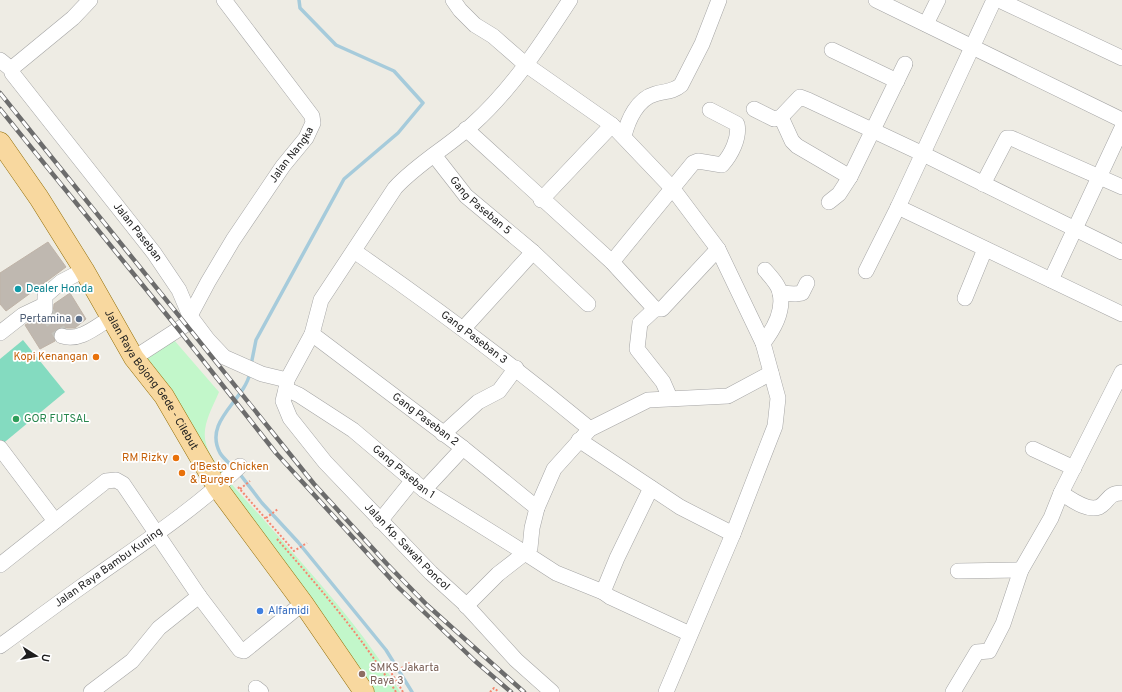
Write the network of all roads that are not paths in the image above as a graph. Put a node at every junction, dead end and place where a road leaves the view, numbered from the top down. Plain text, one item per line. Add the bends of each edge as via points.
1 (90, 0) edge
2 (224, 0) edge
3 (453, 0) edge
4 (570, 0) edge
5 (720, 0) edge
6 (876, 0) edge
7 (938, 0) edge
8 (994, 0) edge
9 (999, 0) edge
10 (926, 24) junction
11 (972, 48) junction
12 (832, 50) dead end
13 (1122, 58) edge
14 (525, 64) junction
15 (905, 64) dead end
16 (5, 65) edge
17 (897, 81) junction
18 (754, 109) dead end
19 (710, 110) dead end
20 (781, 116) junction
21 (1122, 120) edge
22 (612, 125) junction
23 (1122, 128) edge
24 (466, 129) junction
25 (871, 131) junction
26 (624, 136) junction
27 (0, 142) edge
28 (923, 154) junction
29 (434, 155) junction
30 (1100, 176) junction
31 (850, 177) junction
32 (983, 184) junction
33 (1122, 187) edge
34 (673, 189) junction
35 (542, 200) junction
36 (829, 202) dead end
37 (898, 208) junction
38 (1074, 230) junction
39 (718, 249) junction
40 (985, 249) junction
41 (354, 251) junction
42 (533, 252) junction
43 (1122, 252) edge
44 (612, 262) junction
45 (84, 270) junction
46 (765, 270) dead end
47 (866, 271) dead end
48 (1051, 280) junction
49 (807, 283) dead end
50 (780, 293) junction
51 (965, 298) dead end
52 (588, 304) dead end
53 (654, 309) junction
54 (1122, 314) edge
55 (190, 316) junction
56 (112, 317) junction
57 (463, 329) junction
58 (0, 333) edge
59 (312, 334) junction
60 (62, 336) dead end
61 (763, 343) junction
62 (134, 358) junction
63 (516, 368) junction
64 (1122, 372) edge
65 (771, 373) junction
66 (287, 384) junction
67 (670, 398) junction
68 (590, 429) junction
69 (443, 434) junction
70 (579, 440) junction
71 (0, 448) edge
72 (462, 448) junction
73 (1033, 449) dead end
74 (1074, 468) junction
75 (229, 476) junction
76 (419, 485) junction
77 (651, 488) junction
78 (1061, 493) junction
79 (1122, 493) edge
80 (537, 508) junction
81 (55, 521) junction
82 (380, 521) junction
83 (157, 534) junction
84 (733, 534) junction
85 (525, 554) junction
86 (0, 565) edge
87 (1021, 570) junction
88 (958, 571) dead end
89 (603, 592) junction
90 (199, 596) junction
91 (302, 603) junction
92 (466, 606) junction
93 (690, 634) junction
94 (0, 646) edge
95 (91, 692) edge
96 (364, 692) edge
97 (552, 692) edge
98 (666, 692) edge
99 (952, 692) edge

1 - 16 street via 74,18
2 - 55 street, Jalan Nangka via 312,116 313,123 306,138 283,166 237,234
3 - 14 street via 476,25
4 - 14 street
5 - 26 street via 684,81 676,90 653,94 643,101 633,112
6 - 10 street
7 - 10 street
8 - 11 street
9 - 13 street
10 - 11 street
11 - 21 street
11 - 28 street
12 - 17 street
14 - 22 street
14 - 24 street via 504,92
15 - 17 street
16 - 55 street, Jalan Paseban via 154,253 179,290
17 - 25 street
18 - 20 street via 774,119
19 - 34 street via 737,124 737,135 729,158 722,165 698,161 693,163
20 - 25 street via 800,97
20 - 31 street via 792,141 797,146
22 - 26 street
22 - 35 street
23 - 30 street
24 - 29 street
24 - 35 street
25 - 28 street
25 - 31 street
26 - 34 street
27 - 45 main road, Jalan Raya Bojong Gede - Cilebut
28 - 32 street
28 - 37 street
29 - 41 street via 410,172 395,188
29 - 42 street, Gang Paseban 5 via 466,196
30 - 32 street via 1007,138
30 - 33 street
30 - 38 street
31 - 36 street via 839,194
32 - 38 street
34 - 39 street
34 - 44 street
35 - 44 street
37 - 40 street
37 - 47 street
38 - 43 street
38 - 48 street
39 - 53 street via 662,309
39 - 61 street
40 - 48 street
40 - 51 street
41 - 57 street, Gang Paseban 3
41 - 59 street via 321,300
42 - 52 street, Gang Paseban 5
42 - 57 street
44 - 53 street
45 - 56 main road, Jalan Raya Bojong Gede - Cilebut
45 - 58 street via 62,282 45,296 44,308 23,315
46 - 50 street
48 - 54 street
49 - 50 street via 802,293
50 - 61 street via 779,315 773,330
53 - 67 street via 640,323 637,349 663,382
55 - 62 street, Jalan Nangka via 180,330
55 - 66 street, Jalan Paseban via 224,357
56 - 60 street via 71,339
56 - 62 main road, Jalan Raya Bojong Gede - Cilebut
57 - 63 street, Gang Paseban 3
59 - 66 street
59 - 69 street, Gang Paseban 2
61 - 65 street
62 - 75 main road, Jalan Raya Bojong Gede - Cilebut
63 - 68 street, Gang Paseban 3
63 - 69 street via 498,391 478,402
64 - 74 street
65 - 67 street via 728,396
65 - 84 street via 778,398 775,426
66 - 76 street, Gang Paseban 1 via 299,395 353,430
66 - 82 street, Jalan Kp. Sawah Poncol via 283,401 290,418 325,462
67 - 68 street via 648,400
68 - 70 street
69 - 72 street, Gang Paseban 2
70 - 77 street
70 - 80 street via 554,469
71 - 81 street
72 - 76 street
72 - 80 street, Gang Paseban 2
73 - 74 street
74 - 78 street
75 - 83 street, Jalan Raya Bambu Kuning
75 - 91 main road, Jalan Raya Bojong Gede - Cilebut
76 - 82 street
76 - 85 street, Gang Paseban 1
77 - 84 street via 680,507
77 - 89 street
78 - 79 street via 1090,508 1099,507 1110,495
78 - 87 street via 1051,518
80 - 85 street via 530,548
81 - 83 street via 106,481 116,480 123,484
81 - 86 street
82 - 92 street, Jalan Kp. Sawah Poncol
83 - 90 street
83 - 94 street, Jalan Raya Bambu Kuning
84 - 93 street
85 - 89 street, Gang Paseban 1 via 556,573
85 - 92 street via 498,574
87 - 88 street
87 - 99 street via 1003,624 989,651 977,652
89 - 93 street, Gang Paseban 1
90 - 91 street via 240,650 244,651
90 - 95 street via 159,628 132,661
91 - 96 main road, Jalan Raya Bojong Gede - Cilebut
92 - 97 street, Jalan Kp. Sawah Poncol via 516,660
93 - 98 street

